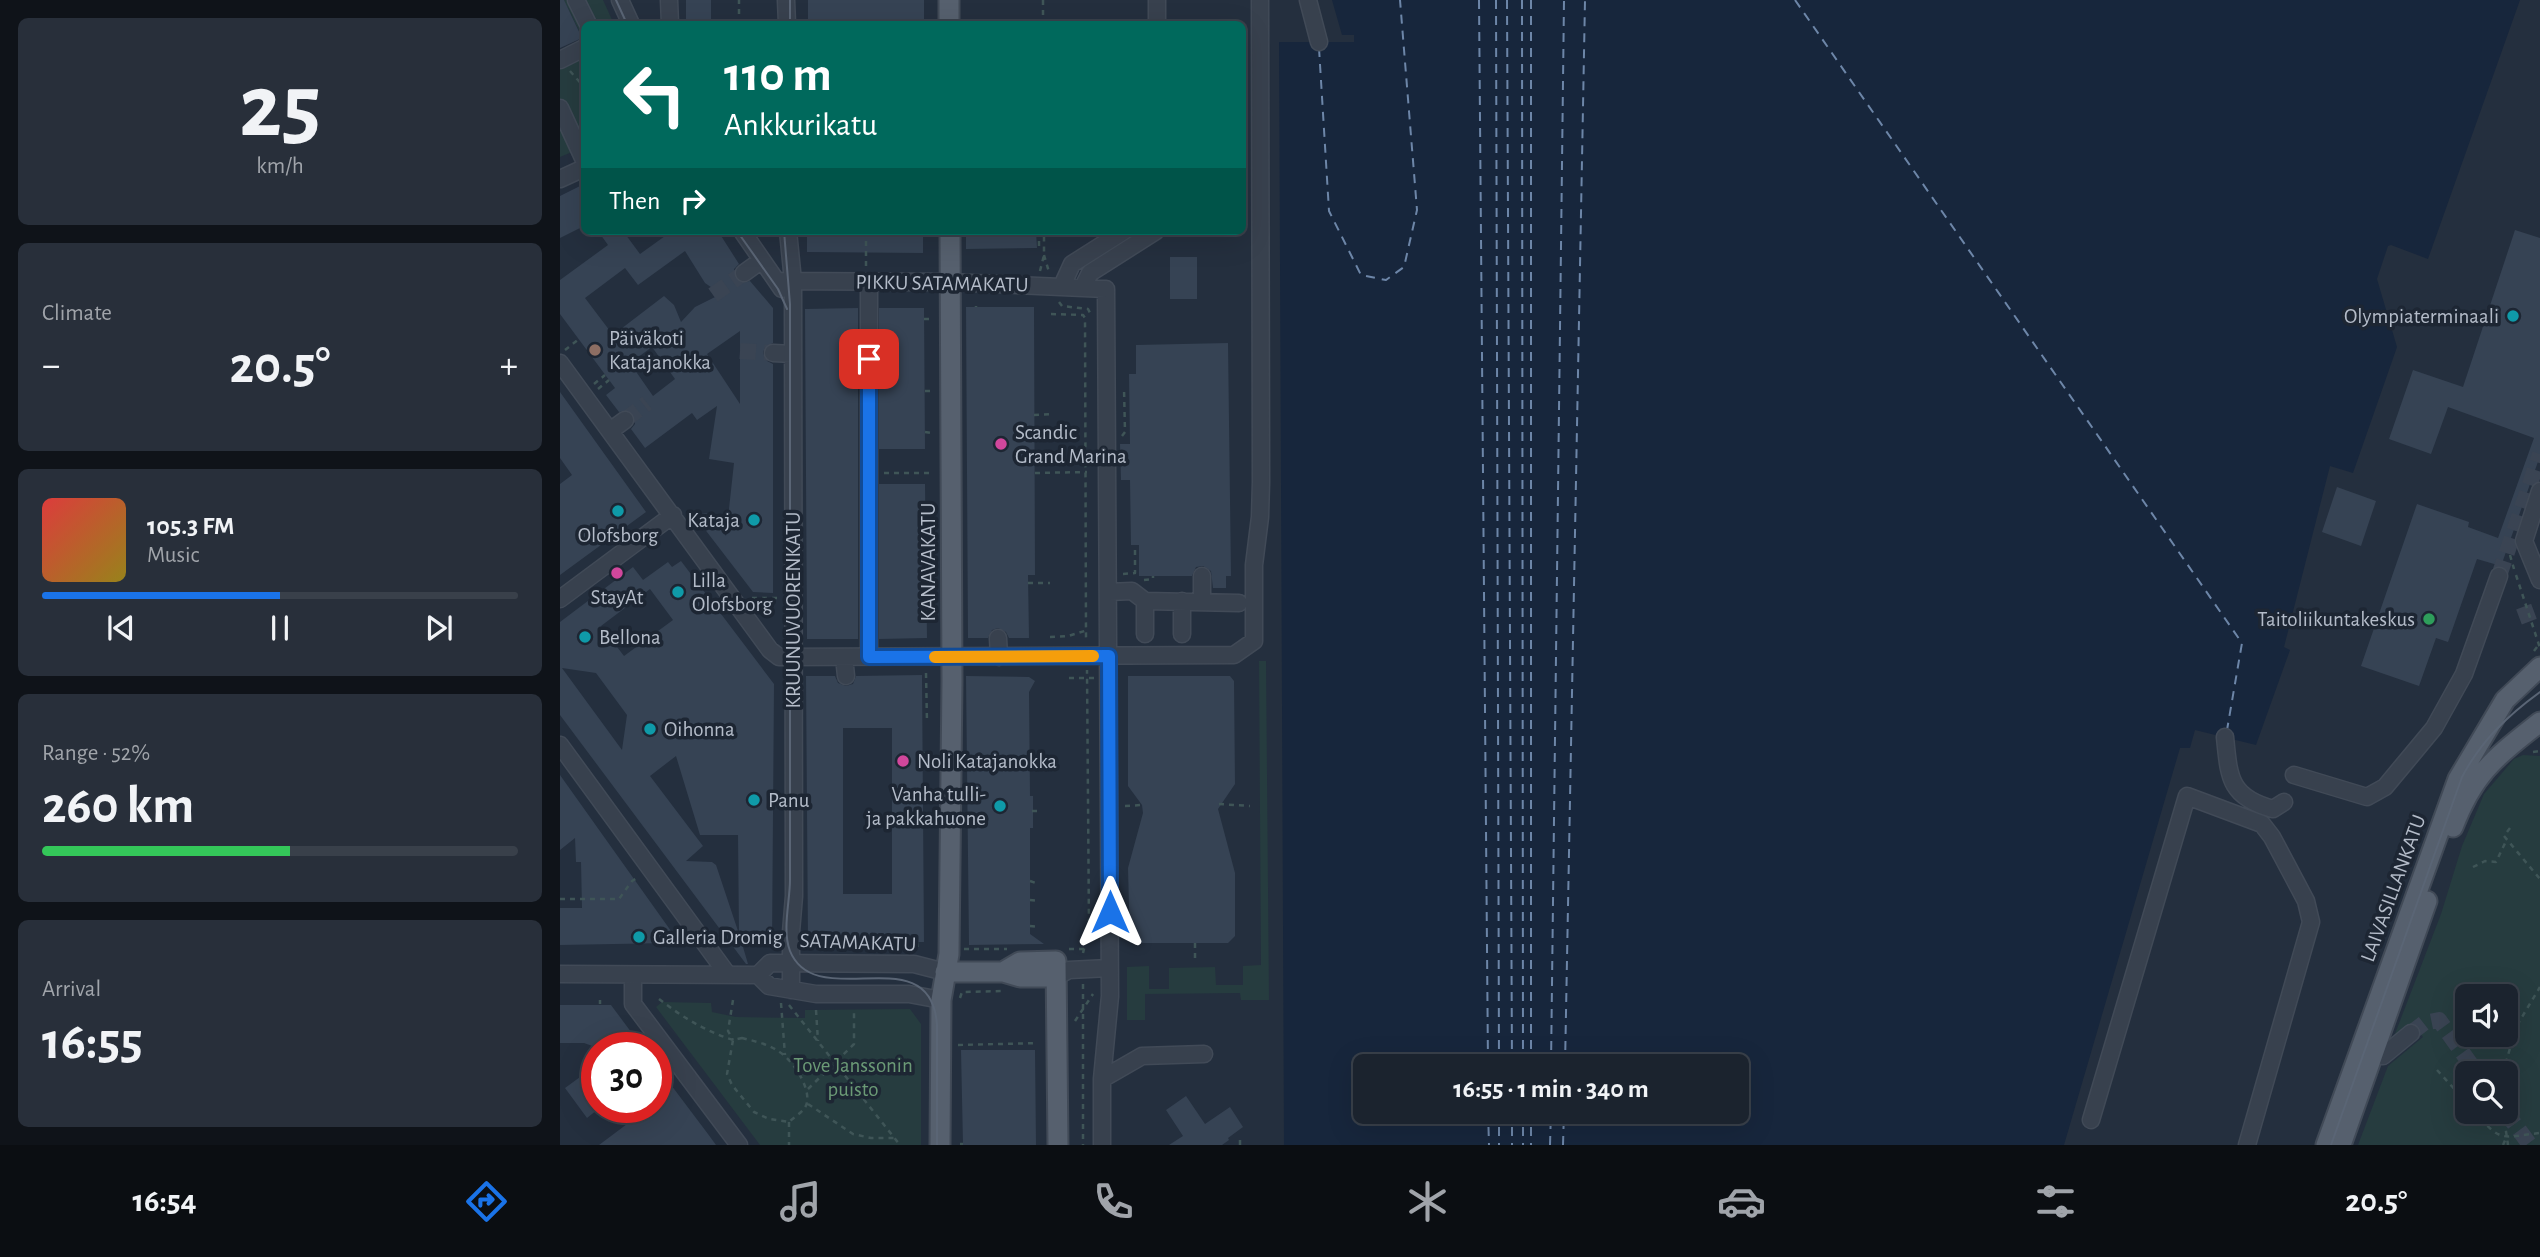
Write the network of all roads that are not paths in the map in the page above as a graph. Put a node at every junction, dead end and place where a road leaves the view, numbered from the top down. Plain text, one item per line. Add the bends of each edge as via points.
1 (576, 0) edge
2 (620, 0) edge
3 (669, 0) edge
4 (786, 0) edge
5 (949, 0) edge
6 (1157, 0) edge
7 (1260, 0) edge
8 (1308, 0) edge
9 (586, 21) edge
10 (630, 21) edge
11 (670, 21) edge
12 (787, 21) edge
13 (949, 21) edge
14 (1157, 21) edge
15 (1319, 43) dead end
16 (581, 51) edge
17 (564, 65) edge
18 (560, 108) edge
19 (567, 143) edge
20 (581, 157) edge
21 (581, 169) edge
22 (560, 179) edge
23 (745, 235) edge
24 (788, 235) edge
25 (950, 235) edge
26 (1118, 235) edge
27 (1150, 235) edge
28 (762, 260) junction
29 (744, 274) tunnel mouth
30 (867, 274) junction
31 (785, 281) junction
32 (950, 282) junction
33 (1058, 286) junction
34 (1083, 287) junction
35 (773, 353) tunnel mouth
36 (793, 354) junction
37 (560, 363) edge
38 (625, 420) tunnel mouth
39 (610, 430) junction
40 (2540, 491) edge
41 (673, 515) junction
42 (1202, 576) dead end
43 (2499, 576) tunnel mouth
44 (2540, 580) edge
45 (1108, 592) junction
46 (560, 599) edge
47 (1145, 601) junction
48 (1182, 601) junction
49 (1202, 602) junction
50 (1239, 603) dead end
51 (1145, 634) dead end
52 (1182, 634) dead end
53 (998, 638) dead end
54 (1109, 656) junction
55 (844, 657) junction
56 (869, 657) junction
57 (952, 657) junction
58 (999, 657) junction
59 (794, 658) junction
60 (2540, 667) edge
61 (846, 676) dead end
62 (2540, 722) edge
63 (2225, 737) dead end
64 (560, 745) edge
65 (2294, 775) dead end
66 (2284, 802) dead end
67 (791, 962) junction
68 (1109, 968) junction
69 (1066, 969) junction
70 (945, 972) junction
71 (560, 974) edge
72 (633, 975) junction
73 (728, 975) junction
74 (758, 975) junction
75 (787, 999) junction
76 (941, 1000) junction
77 (2411, 1033) tunnel mouth
78 (2367, 1051) junction
79 (1204, 1054) dead end
80 (1102, 1079) junction
81 (2091, 1119) dead end
82 (954, 1144) edge
83 (739, 1145) edge
84 (1058, 1145) edge
85 (1102, 1145) edge
86 (2247, 1145) edge
87 (2326, 1145) edge
88 (2341, 1145) edge

1 - 9 street
2 - 10 street
3 - 11 street
4 - 12 street
5 - 13 main road
6 - 14 street
7 - 54 street via 1261,496 1254,565 1254,641 1234,655
8 - 15 street
16 - 17 street
18 - 19 street
19 - 20 street
21 - 22 street
23 - 28 street
24 - 31 street, KRUUNUVUORENKATU
25 - 32 main road, KANAVAKATU
26 - 33 street via 1072,264
27 - 34 street via 1090,273
28 - 29 street
28 - 31 street
30 - 31 street, PIKKU SATAMAKATU
30 - 32 street, PIKKU SATAMAKATU
30 - 56 street
31 - 36 street, KRUUNUVUORENKATU via 793,313
32 - 33 street, PIKKU SATAMAKATU
32 - 57 main road, KANAVAKATU
33 - 34 street, PIKKU SATAMAKATU
34 - 45 street, PIKKU SATAMAKATU via 1106,289
35 - 36 street
36 - 59 street, KRUUNUVUORENKATU
37 - 39 street
38 - 39 street
39 - 41 street
40 - 44 street via 2524,541
41 - 46 street
41 - 59 street via 766,645 779,657
42 - 49 street
43 - 65 street via 2464,674 2434,728 2385,787 2367,797
45 - 47 street via 1132,591
45 - 54 street
47 - 48 street
47 - 51 street
48 - 49 street
48 - 52 street
49 - 50 street
53 - 58 street
54 - 58 street
54 - 68 street
55 - 56 street
55 - 59 street
55 - 61 street
56 - 57 street
57 - 58 street
57 - 70 main road, KANAVAKATU via 949,954
59 - 67 street, KRUUNUVUORENKATU
60 - 78 main road, LAIVASILLANKATU via 2505,700 2458,779
62 - 78 main road, LAIVASILLANKATU via 2493,761 2466,795
63 - 66 street via 2230,777 2240,793 2273,809
64 - 73 street
67 - 70 street, SATAMAKATU via 914,964
67 - 74 street, SATAMAKATU via 770,962
67 - 75 street, KRUUNUVUORENKATU
68 - 69 street
68 - 80 street
69 - 70 main road, SATAMAKATU via 1020,976
69 - 84 main road
70 - 76 main road, KANAVAKATU
71 - 72 street, SATAMAKATU
72 - 73 street, SATAMAKATU
72 - 83 street via 633,1004
73 - 74 street, SATAMAKATU
74 - 75 street, SATAMAKATU
75 - 76 street, SATAMAKATU via 909,994
76 - 82 main road, KANAVAKATU
77 - 78 street via 2383,1056
78 - 87 main road, LAIVASILLANKATU
78 - 88 main road, LAIVASILLANKATU
79 - 80 street via 1142,1056
80 - 85 street
81 - 86 street via 2187,796 2262,824 2306,901 2311,922

